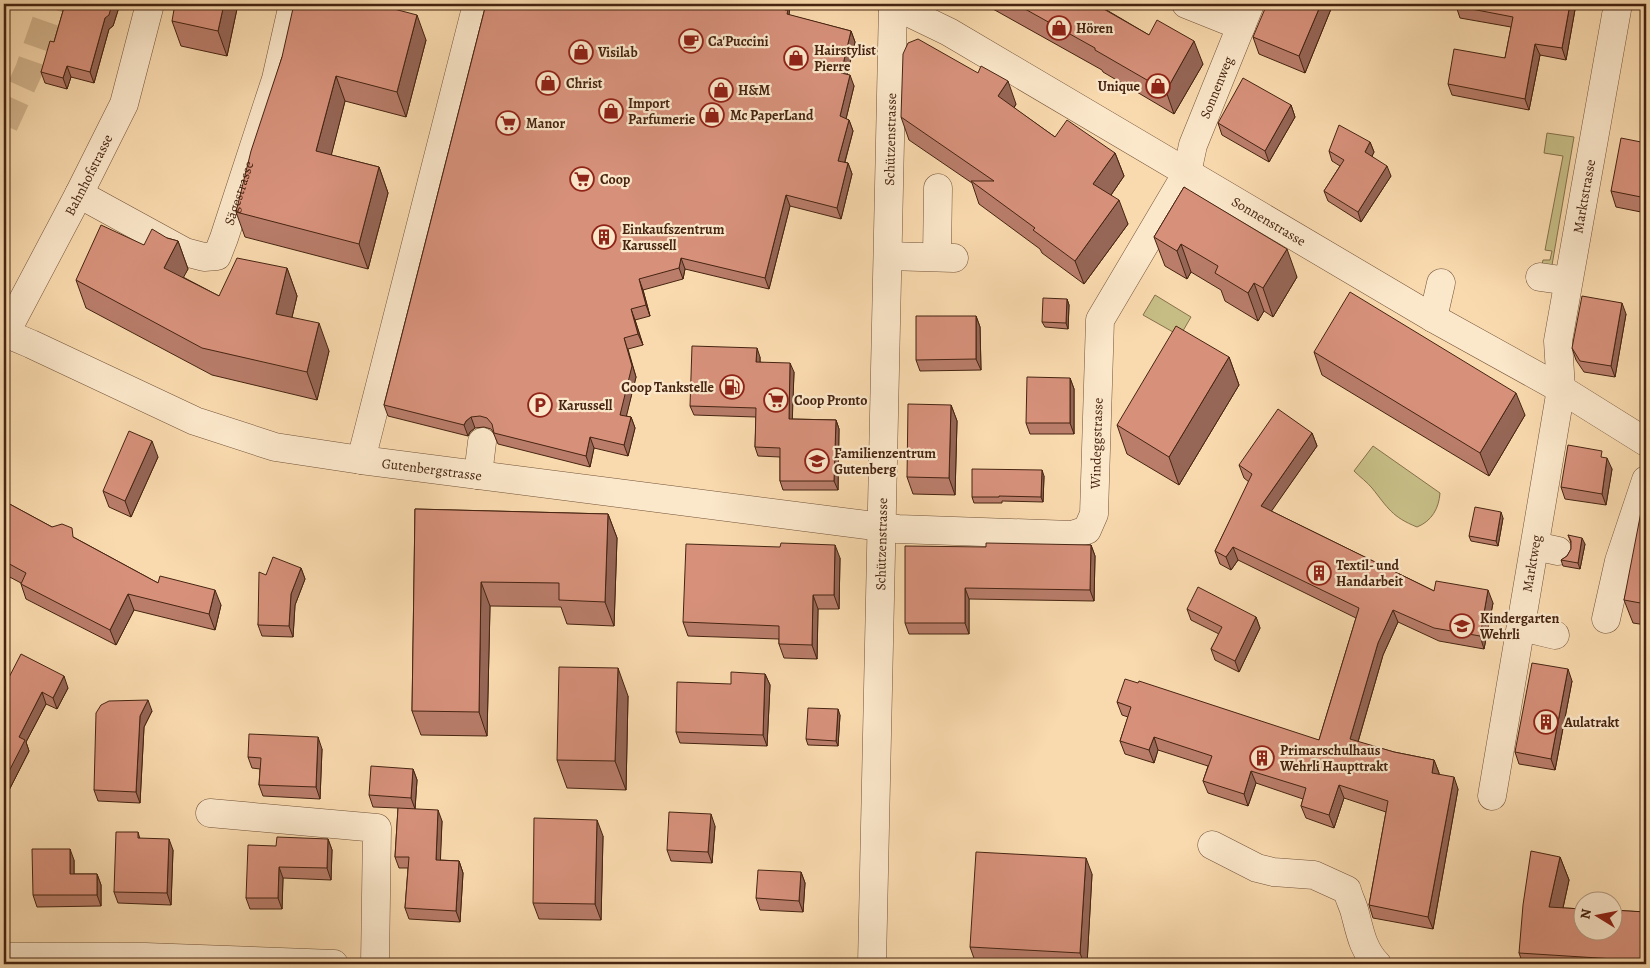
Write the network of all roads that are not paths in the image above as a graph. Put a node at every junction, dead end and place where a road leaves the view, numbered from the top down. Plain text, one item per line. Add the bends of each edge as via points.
1 (150, 4) edge
2 (293, 4) edge
3 (477, 4) edge
4 (892, 4) edge
5 (1186, 4) edge
6 (1618, 4) edge
7 (1246, 15) edge
8 (1188, 173) junction
9 (938, 188) dead end
10 (79, 194) junction
11 (888, 256) junction
12 (1540, 277) dead end
13 (1568, 281) junction
14 (1441, 283) dead end
15 (1433, 318) junction
16 (5, 335) edge
17 (1561, 389) junction
18 (482, 442) dead end
19 (1646, 442) edge
20 (361, 460) junction
21 (478, 476) junction
22 (1646, 480) edge
23 (881, 527) junction
24 (1606, 619) dead end
25 (1521, 627) junction
26 (1554, 635) dead end
27 (1492, 796) dead end
28 (210, 813) dead end
29 (1212, 845) dead end
30 (4, 957) edge
31 (40, 961) edge
32 (334, 964) edge
33 (375, 964) edge
34 (872, 964) edge
35 (1377, 964) edge

1 - 10 street, Bahnhofstrasse via 124,104
2 - 10 street, Sägestrasse via 276,79 217,256 204,257 185,252
3 - 20 street
4 - 8 street, Sonnenstrasse via 948,32
4 - 11 street, Schützenstrasse
5 - 7 street
6 - 13 street, Marktstrasse
7 - 8 street, Sonnenweg via 1193,145
8 - 15 street, Sonnenstrasse
8 - 23 street, Windeggstrasse via 1100,320 1094,514 1088,530 1072,535
9 - 11 street via 945,257
10 - 16 street, Bahnhofstrasse
11 - 23 street, Schützenstrasse
12 - 13 street
13 - 17 street, Marktstrasse via 1558,341
14 - 15 street
15 - 17 street, Sonnenstrasse
16 - 20 street, Gutenbergstrasse via 38,347 195,421 275,447
17 - 19 street, Sonnenstrasse
17 - 25 street, Marktweg via 1546,548
18 - 21 street
20 - 21 street, Gutenbergstrasse
21 - 23 street, Gutenbergstrasse
22 - 24 street via 1619,561
23 - 34 street, Schützenstrasse
25 - 26 street
25 - 27 street, Marktweg
28 - 33 street via 377,828
29 - 35 street via 1257,868 1314,875 1347,890 1361,938 1370,958
30 - 31 street
31 - 32 street via 145,957

